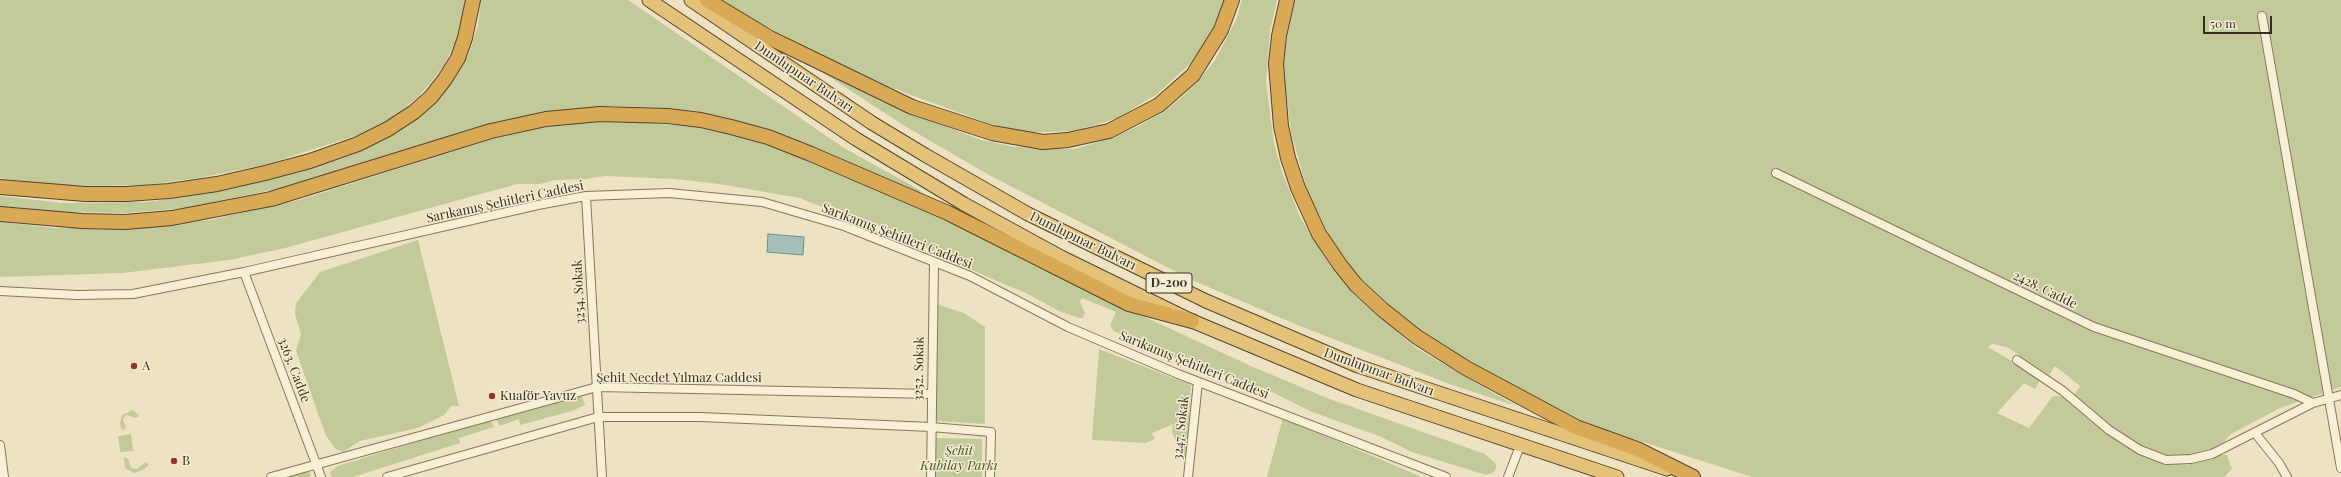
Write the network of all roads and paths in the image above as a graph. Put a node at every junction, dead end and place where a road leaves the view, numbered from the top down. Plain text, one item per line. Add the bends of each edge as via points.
1 (472, 0) edge
2 (649, 0) edge
3 (691, 0) edge
4 (707, 0) edge
5 (1232, 0) edge
6 (1287, 0) edge
7 (2262, 16) dead end
8 (1776, 173) dead end
9 (0, 187) edge
10 (586, 196) junction
11 (0, 214) edge
12 (934, 262) junction
13 (244, 272) junction
14 (0, 291) edge
15 (1192, 321) junction
16 (2017, 360) dead end
17 (1198, 382) junction
18 (597, 387) junction
19 (931, 394) junction
20 (2341, 395) edge
21 (2329, 398) junction
22 (2313, 403) junction
23 (598, 417) junction
24 (931, 427) junction
25 (2255, 433) junction
26 (0, 445) edge
27 (1520, 446) junction
28 (317, 465) junction
29 (2341, 468) edge
30 (4, 477) edge
31 (271, 477) edge
32 (321, 477) edge
33 (388, 477) edge
34 (602, 477) edge
35 (931, 477) edge
36 (990, 477) edge
37 (1188, 477) edge
38 (1446, 477) edge
39 (1508, 477) edge
40 (1616, 477) edge
41 (1692, 477) edge
42 (2287, 477) edge

1 - 9 highway via 466,38 458,58 436,91 402,122 358,144 265,173 169,191 85,194
2 - 15 highway, Dumlupınar Bulvarı / D-200 via 792,97 911,173 1061,257
3 - 41 highway, Dumlupınar Bulvarı / D-200 via 872,123 925,155 1035,217 1206,301 1358,366
4 - 5 highway via 776,41 912,106 992,133 1043,142 1068,140 1109,131 1159,105 1193,74 1221,30
6 - 41 highway via 1276,64 1281,126 1288,158 1298,188 1317,228 1340,265 1356,284 1417,337 1466,368 1576,427 1637,448
7 - 21 street
8 - 22 street, 2428. Cadde via 2094,327 2294,394
10 - 12 street, Sarıkamış Şehitleri Caddesi via 669,193 762,202 844,226
10 - 13 street, Sarıkamış Şehitleri Caddesi
10 - 18 street, 3254. Sokak
11 - 15 highway via 82,221 125,222 172,218 271,199 484,133 546,119 600,114 668,116 732,127 768,137 948,213 1130,304
12 - 17 street, Sarıkamış Şehitleri Caddesi via 970,276 1068,327
12 - 19 street, 3252. Sokak
13 - 14 street, Sarıkamış Şehitleri Caddesi via 133,294 77,295
13 - 28 street, 3263. Cadde
15 - 27 highway, Dumlupınar Bulvarı / D-200 via 1357,390
16 - 25 street via 2063,391 2109,430 2140,450 2166,460 2190,459 2212,454
17 - 37 street, 3247. Sokak
17 - 38 street, Sarıkamış Şehitleri Caddesi
18 - 19 street, Şehit Necdet Yılmaz Caddesi
18 - 23 street, 3254. Sokak
18 - 28 street, Şehit Necdet Yılmaz Caddesi
19 - 24 street, 3252. Sokak
20 - 21 street
21 - 22 street
21 - 29 street
22 - 25 street
23 - 24 street via 700,417
23 - 33 street
23 - 34 street, 3254. Sokak
24 - 35 street, 3252. Sokak
24 - 36 street via 991,432
25 - 42 street via 2280,463
26 - 30 street
27 - 39 street
27 - 40 highway, Dumlupınar Bulvarı / D-200
28 - 31 street, Şehit Necdet Yılmaz Caddesi
28 - 32 street, 3263. Cadde

